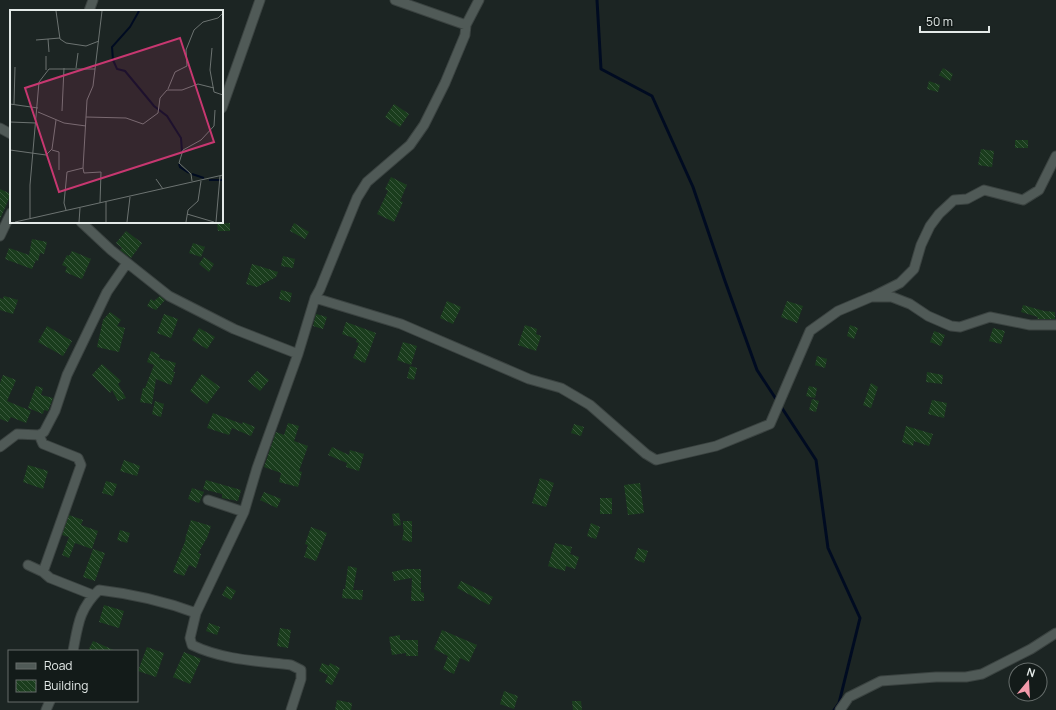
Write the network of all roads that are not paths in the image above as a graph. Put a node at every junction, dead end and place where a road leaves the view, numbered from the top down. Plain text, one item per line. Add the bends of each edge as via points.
1 (93, 0) edge
2 (260, 0) edge
3 (395, 0) edge
4 (479, 0) edge
5 (89, 10) edge
6 (466, 25) junction
7 (223, 105) edge
8 (0, 128) edge
9 (10, 133) edge
10 (1056, 156) edge
11 (10, 215) edge
12 (82, 223) edge
13 (0, 236) edge
14 (127, 263) junction
15 (871, 297) junction
16 (315, 298) junction
17 (1056, 325) edge
18 (298, 354) junction
19 (39, 435) junction
20 (0, 447) edge
21 (208, 500) dead end
22 (244, 512) junction
23 (28, 565) dead end
24 (43, 572) junction
25 (94, 595) junction
26 (196, 613) junction
27 (1056, 633) edge
28 (73, 650) edge
29 (291, 710) edge
30 (840, 710) edge

1 - 5 street
2 - 7 street
3 - 6 street
4 - 6 street
6 - 16 street via 465,35 445,83 424,125 410,145 367,182 357,198
8 - 9 street
10 - 15 street via 1039,190 1023,200 984,190 967,199 954,200 930,226 914,269 900,284
11 - 13 street
12 - 14 street
14 - 18 street via 168,296 234,329
14 - 19 street via 107,292 67,375 55,412 44,432
15 - 16 street via 838,311 810,331 770,424 716,446 656,460 590,405 561,388 529,379 401,324
15 - 17 street via 892,297 910,304 928,316 960,327 990,317 1030,325
16 - 18 street
18 - 22 street
19 - 20 street via 17,434
19 - 24 street via 43,444 78,458 81,465
21 - 22 street
22 - 26 street
23 - 24 street
24 - 25 street via 50,578
25 - 26 street via 99,590 129,593
25 - 28 street via 88,600 79,618
26 - 29 street via 190,638 192,645 218,655 291,665 301,670 301,679
27 - 30 street via 982,674 881,681 849,697

